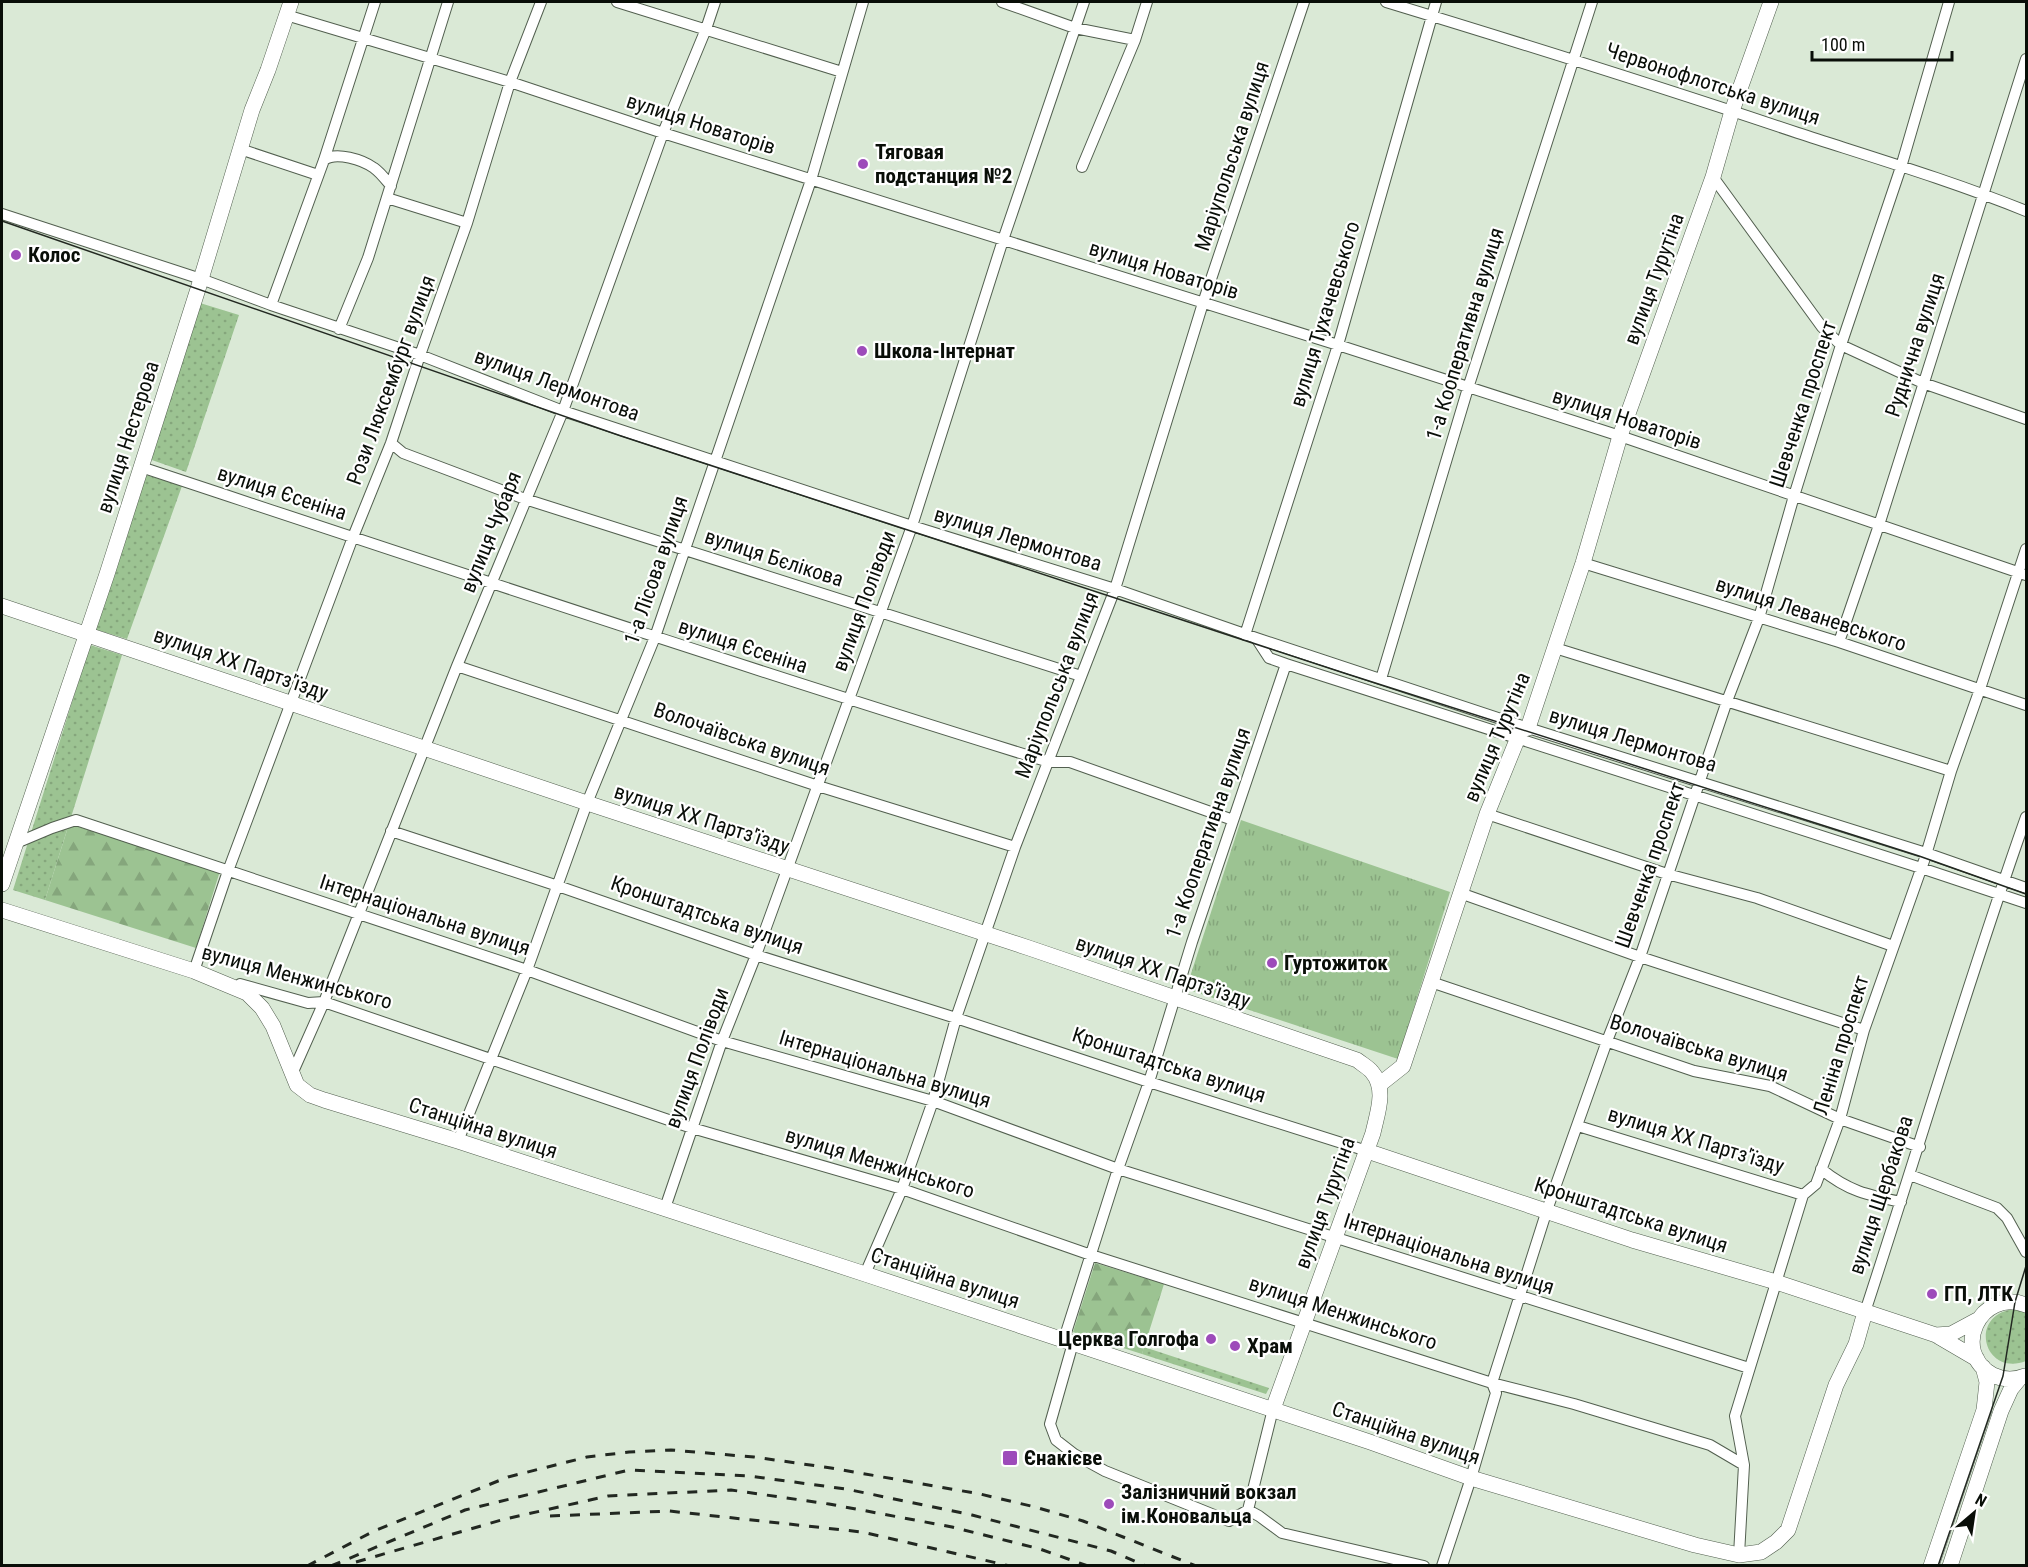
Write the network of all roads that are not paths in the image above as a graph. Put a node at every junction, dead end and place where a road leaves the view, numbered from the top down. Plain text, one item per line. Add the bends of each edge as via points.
1 (375, 2) edge
2 (448, 2) edge
3 (541, 2) edge
4 (617, 2) edge
5 (715, 2) edge
6 (863, 2) edge
7 (1002, 2) edge
8 (1084, 2) edge
9 (1147, 2) edge
10 (1304, 2) edge
11 (1386, 2) edge
12 (1436, 2) edge
13 (1592, 2) edge
14 (1771, 2) edge
15 (1949, 2) edge
16 (288, 8) edge
17 (1432, 16) junction
18 (1075, 28) junction
19 (706, 29) junction
20 (363, 38) junction
21 (1135, 40) junction
22 (1573, 59) junction
23 (2026, 59) edge
24 (430, 60) junction
25 (842, 72) junction
26 (510, 82) junction
27 (1732, 111) junction
28 (663, 133) junction
29 (240, 149) junction
30 (324, 160) junction
31 (1082, 167) dead end
32 (1901, 167) junction
33 (318, 175) junction
34 (1713, 177) junction
35 (811, 180) junction
36 (391, 186) junction
37 (1984, 194) junction
38 (387, 198) junction
39 (2026, 212) edge
40 (2, 214) edge
41 (467, 223) junction
42 (1003, 240) junction
43 (201, 279) junction
44 (1203, 303) junction
45 (271, 305) junction
46 (339, 329) junction
47 (1338, 345) junction
48 (1841, 345) junction
49 (420, 355) junction
50 (1923, 383) junction
51 (1468, 388) junction
52 (563, 411) junction
53 (2026, 419) edge
54 (1620, 436) junction
55 (392, 443) junction
56 (715, 460) junction
57 (141, 466) junction
58 (1794, 496) junction
59 (525, 499) junction
60 (1879, 525) junction
61 (912, 526) junction
62 (353, 537) junction
63 (2026, 549) edge
64 (684, 551) junction
65 (1583, 563) junction
66 (2023, 574) edge
67 (491, 584) junction
68 (1114, 589) junction
69 (2, 606) edge
70 (881, 613) junction
71 (1759, 618) junction
72 (86, 634) junction
73 (1245, 634) junction
74 (655, 638) junction
75 (1256, 639) junction
76 (1839, 642) junction
77 (1555, 648) junction
78 (1286, 664) junction
79 (457, 666) junction
80 (1081, 676) junction
81 (1381, 679) junction
82 (1980, 689) junction
83 (849, 700) junction
84 (1727, 701) junction
85 (291, 703) junction
86 (2026, 705) edge
87 (622, 720) junction
88 (1523, 733) junction
89 (425, 749) junction
90 (1049, 762) junction
91 (1951, 771) junction
92 (1699, 781) junction
93 (818, 786) junction
94 (1694, 795) junction
95 (587, 803) junction
96 (1487, 814) junction
97 (2026, 817) edge
98 (1233, 820) junction
99 (391, 831) junction
100 (14, 844) junction
101 (1015, 847) junction
102 (1926, 854) junction
103 (788, 868) junction
104 (1921, 868) junction
105 (228, 871) junction
106 (1667, 874) junction
107 (2004, 880) junction
108 (2, 884) edge
109 (558, 886) junction
110 (2026, 888) edge
111 (1460, 893) junction
112 (2000, 895) junction
113 (2026, 903) edge
114 (2, 910) edge
115 (358, 914) junction
116 (985, 934) junction
117 (1893, 946) junction
118 (756, 955) junction
119 (1640, 957) junction
120 (527, 969) junction
121 (194, 971) junction
122 (1431, 982) junction
123 (1176, 998) junction
124 (324, 1002) junction
125 (956, 1018) junction
126 (1864, 1030) junction
127 (722, 1041) junction
128 (1607, 1041) junction
129 (490, 1058) junction
130 (292, 1074) junction
131 (1149, 1082) junction
132 (1379, 1085) junction
133 (933, 1101) junction
134 (1840, 1119) junction
135 (1578, 1126) junction
136 (692, 1128) junction
137 (458, 1141) junction
138 (1920, 1147) junction
139 (1367, 1151) junction
140 (1118, 1169) junction
141 (1821, 1169) junction
142 (1910, 1174) junction
143 (902, 1189) junction
144 (1803, 1195) junction
145 (1900, 1202) junction
146 (665, 1208) junction
147 (1547, 1210) junction
148 (1335, 1239) junction
149 (2026, 1252) edge
150 (1091, 1255) junction
151 (865, 1274) junction
152 (1776, 1282) junction
153 (1520, 1297) junction
154 (2026, 1301) edge
155 (1865, 1312) junction
156 (1977, 1320) junction
157 (1304, 1322) junction
158 (1936, 1335) junction
159 (1069, 1341) junction
160 (1980, 1363) junction
161 (1749, 1368) junction
162 (2023, 1377) edge
163 (1492, 1383) junction
164 (1273, 1409) junction
165 (1744, 1465) junction
166 (1472, 1478) junction
167 (1248, 1510) junction
168 (1739, 1555) junction
169 (1424, 1566) edge
170 (1442, 1566) edge
171 (1931, 1566) edge
172 (1950, 1566) edge

1 - 20 street
2 - 24 street
3 - 26 street, Рози Люксембург вулиця
4 - 19 street
5 - 19 street, вулиця Чубаря
6 - 25 street, 1-а Лісова вулиця
7 - 18 street
8 - 18 street, вулиця Поліводи
9 - 21 street
10 - 44 street, Маріупольська вулиця
11 - 17 street, Червонофлотська вулиця
12 - 17 street, вулиця Тухачевського
13 - 22 street, 1-а Кооперативна вулиця
14 - 27 street, вулиця Турутіна
15 - 32 street, Шевченка проспект
16 - 20 street, вулиця Новаторів
16 - 29 street, вулиця Нестерова
17 - 22 street, Червонофлотська вулиця
17 - 47 street, вулиця Тухачевського
18 - 21 street
18 - 42 street, вулиця Поліводи
19 - 25 street
19 - 28 street, вулиця Чубаря
20 - 24 street, вулиця Новаторів
20 - 30 street
21 - 31 street
22 - 27 street, Червонофлотська вулиця
22 - 51 street, 1-а Кооперативна вулиця
23 - 37 street, Руднична вулиця
24 - 26 street, вулиця Новаторів
24 - 36 street
25 - 35 street, 1-а Лісова вулиця
26 - 28 street, вулиця Новаторів
26 - 41 street, Рози Люксембург вулиця
27 - 32 street, Червонофлотська вулиця
27 - 34 street, вулиця Турутіна
28 - 35 street, вулиця Новаторів
28 - 52 street, вулиця Чубаря
29 - 33 street
29 - 43 street, вулиця Нестерова
30 - 33 street
30 - 36 street via 329,156 351,158 375,168
32 - 37 street, Червонофлотська вулиця
32 - 48 street, Шевченка проспект
33 - 45 street
34 - 48 street via 1822,327
34 - 54 street, вулиця Турутіна
35 - 42 street, вулиця Новаторів
35 - 56 street, 1-а Лісова вулиця
36 - 38 street
37 - 39 street, Червонофлотська вулиця
37 - 50 street, Руднична вулиця
38 - 41 street
38 - 46 street
40 - 43 street, вулиця Лермонтова
41 - 49 street, Рози Люксембург вулиця
42 - 44 street, вулиця Новаторів
42 - 61 street, вулиця Поліводи
43 - 45 street, вулиця Лермонтова
43 - 57 street, вулиця Нестерова
44 - 47 street, вулиця Новаторів
44 - 68 street, Маріупольська вулиця
45 - 46 street, вулиця Лермонтова
46 - 49 street, вулиця Лермонтова
47 - 51 street, вулиця Новаторів
47 - 73 street, вулиця Тухачевського
48 - 50 street
48 - 58 street, Шевченка проспект
49 - 52 street, вулиця Лермонтова
49 - 55 street, Рози Люксембург вулиця
50 - 53 street
50 - 60 street, Руднична вулиця
51 - 54 street, вулиця Новаторів
51 - 81 street, 1-а Кооперативна вулиця
52 - 56 street, вулиця Лермонтова
52 - 59 street, вулиця Чубаря
54 - 58 street, вулиця Новаторів
54 - 65 street, вулиця Турутіна
55 - 59 street, вулиця Бєлікова via 403,453
55 - 62 street, Рози Люксембург вулиця
56 - 61 street, вулиця Лермонтова
56 - 64 street, 1-а Лісова вулиця
57 - 62 street, вулиця Єсеніна
57 - 72 street, вулиця Нестерова
58 - 60 street, вулиця Новаторів
58 - 71 street, Шевченка проспект
59 - 64 street, вулиця Бєлікова
59 - 67 street, вулиця Чубаря
60 - 66 street, вулиця Новаторів
60 - 76 street, Руднична вулиця
61 - 68 street, вулиця Лермонтова
61 - 70 street, вулиця Поліводи
62 - 67 street, вулиця Єсеніна
62 - 85 street, Рози Люксембург вулиця
63 - 66 street, Леніна проспект
64 - 70 street, вулиця Бєлікова
64 - 74 street, 1-а Лісова вулиця
65 - 71 street, вулиця Леваневського
65 - 77 street, вулиця Турутіна
66 - 82 street, Леніна проспект
67 - 74 street, вулиця Єсеніна
67 - 79 street, вулиця Чубаря
68 - 73 street, вулиця Лермонтова
68 - 80 street, Маріупольська вулиця
69 - 72 street, вулиця XX Партз'їзду
70 - 80 street, вулиця Бєлікова
70 - 83 street, вулиця Поліводи
71 - 76 street, вулиця Леваневського
71 - 84 street, Шевченка проспект
72 - 85 street, вулиця XX Партз'їзду
72 - 100 street, вулиця Нестерова
73 - 75 street, вулиця Лермонтова
74 - 83 street, вулиця Єсеніна
74 - 87 street, 1-а Лісова вулиця
75 - 78 street via 1269,658
75 - 81 street, вулиця Лермонтова
76 - 82 street, вулиця Леваневського
77 - 84 street
77 - 88 street, вулиця Турутіна
78 - 88 street, вулиця Лермонтова
78 - 98 street, 1-а Кооперативна вулиця
79 - 87 street, Волочаївська вулиця
79 - 89 street, вулиця Чубаря
80 - 90 street, Маріупольська вулиця
81 - 88 street, вулиця Лермонтова
82 - 86 street, вулиця Леваневського
82 - 91 street, Леніна проспект
83 - 90 street, вулиця Єсеніна
83 - 93 street, вулиця Поліводи
84 - 91 street
84 - 92 street, Шевченка проспект
85 - 89 street, вулиця XX Партз'їзду
85 - 105 street, Рози Люксембург вулиця
87 - 93 street, Волочаївська вулиця
87 - 95 street, 1-а Лісова вулиця
88 - 92 street, вулиця Лермонтова
88 - 94 street, вулиця Лермонтова
88 - 96 street, вулиця Турутіна
89 - 95 street, вулиця XX Партз'їзду
89 - 99 street, вулиця Чубаря
90 - 98 street, вулиця Єсеніна via 1070,762
90 - 101 street, Маріупольська вулиця
91 - 102 street, Леніна проспект
92 - 94 street, Шевченка проспект
92 - 102 street, вулиця Лермонтова
93 - 101 street, Волочаївська вулиця
93 - 103 street, вулиця Поліводи
94 - 104 street, вулиця Лермонтова
94 - 106 street, Шевченка проспект
95 - 103 street, вулиця XX Партз'їзду
95 - 109 street, 1-а Лісова вулиця
96 - 106 street
96 - 111 street, вулиця Турутіна
97 - 107 street, вулиця Щербакова
98 - 123 street, 1-а Кооперативна вулиця
99 - 109 street, Кронштадтська вулиця
99 - 115 street, вулиця Чубаря
100 - 105 street, Інтернаціональна вулиця via 76,820
100 - 108 street, вулиця Нестерова
101 - 116 street, Маріупольська вулиця
102 - 104 street, Леніна проспект
102 - 107 street, вулиця Лермонтова
103 - 116 street, вулиця XX Партз'їзду
103 - 118 street, вулиця Поліводи
104 - 112 street, вулиця Лермонтова
104 - 117 street, Леніна проспект
105 - 115 street, Інтернаціональна вулиця
105 - 121 street, Рози Люксембург вулиця
106 - 117 street via 1757,898
106 - 119 street, Шевченка проспект
107 - 110 street, вулиця Лермонтова
107 - 112 street, вулиця Щербакова
109 - 118 street, Кронштадтська вулиця
109 - 120 street, 1-а Лісова вулиця
111 - 119 street
111 - 122 street, вулиця Турутіна
112 - 113 street, вулиця Лермонтова
112 - 138 street, вулиця Щербакова
114 - 121 street, вулиця Менжинського
115 - 120 street, Інтернаціональна вулиця
115 - 124 street, вулиця Чубаря
116 - 123 street, вулиця XX Партз'їзду
116 - 125 street, Маріупольська вулиця
117 - 126 street, Леніна проспект
118 - 125 street, Кронштадтська вулиця
118 - 127 street, вулиця Поліводи
119 - 126 street
119 - 128 street, Шевченка проспект
120 - 127 street, Інтернаціональна вулиця
120 - 129 street, 1-а Лісова вулиця
121 - 124 street, вулиця Менжинського via 308,1003
121 - 130 street, Станційна вулиця via 247,993 262,1008
122 - 128 street, Волочаївська вулиця
122 - 132 street, вулиця Турутіна via 1403,1066
123 - 131 street, 1-а Кооперативна вулиця
123 - 132 street, вулиця XX Партз'їзду via 1357,1060 1372,1072
124 - 129 street, вулиця Менжинського
124 - 130 street, вулиця Чубаря
125 - 131 street, Кронштадтська вулиця
125 - 133 street, Маріупольська вулиця
126 - 134 street, Леніна проспект
127 - 133 street, Інтернаціональна вулиця
127 - 136 street, вулиця Поліводи
128 - 134 street, Волочаївська вулиця via 1694,1071 1770,1086
128 - 135 street, Шевченка проспект
129 - 136 street, вулиця Менжинського
129 - 137 street, 1-а Лісова вулиця
130 - 137 street, Станційна вулиця via 297,1085 310,1095
131 - 139 street, Кронштадтська вулиця
131 - 140 street, 1-а Кооперативна вулиця
132 - 139 street, вулиця Турутіна via 1380,1100
133 - 140 street, Інтернаціональна вулиця
133 - 143 street, Маріупольська вулиця
134 - 138 street, Волочаївська вулиця
134 - 141 street, Леніна проспект
135 - 144 street, вулиця XX Партз'їзду
135 - 147 street, Шевченка проспект
136 - 143 street, вулиця Менжинського
136 - 146 street, вулиця Поліводи
137 - 146 street, Станційна вулиця
138 - 142 street, вулиця Щербакова
139 - 147 street, Кронштадтська вулиця
139 - 148 street, вулиця Турутіна
140 - 148 street, Інтернаціональна вулиця
140 - 150 street, 1-а Кооперативна вулиця
141 - 144 street, Леніна проспект via 1816,1184
141 - 145 street via 1839,1184
142 - 145 street, вулиця Щербакова
142 - 149 street via 1996,1208 2007,1218
143 - 150 street, вулиця Менжинського
143 - 151 street, Маріупольська вулиця
144 - 152 street, Леніна проспект
145 - 155 street, вулиця Щербакова
146 - 151 street, Станційна вулиця
147 - 152 street, Кронштадтська вулиця via 1632,1240
147 - 153 street, Шевченка проспект
148 - 153 street, Інтернаціональна вулиця
148 - 157 street, вулиця Турутіна
150 - 157 street, вулиця Менжинського
150 - 159 street, 1-а Кооперативна вулиця
151 - 159 street, Станційна вулиця
152 - 155 street, Кронштадтська вулиця
152 - 161 street, Леніна проспект
153 - 161 street, Інтернаціональна вулиця
153 - 163 street, Шевченка проспект
154 - 156 street via 2002,1302
155 - 158 street, Кронштадтська вулиця
155 - 168 street, вулиця Щербакова via 1856,1344 1836,1385 1788,1530 1761,1552
156 - 158 street via 1952,1334
156 - 160 street via 1972,1340
157 - 163 street, вулиця Менжинського
157 - 164 street, вулиця Турутіна
158 - 160 street, Кронштадтська вулиця
159 - 164 street, Станційна вулиця
159 - 167 street, 1-а Кооперативна вулиця via 1050,1424 1056,1440 1105,1471 1229,1521
160 - 162 street, Кронштадтська вулиця via 2000,1378
160 - 171 street via 1987,1382 1984,1410
161 - 165 street, Леніна проспект via 1735,1416
162 - 172 street via 2011,1389 2001,1411
163 - 165 street, вулиця Менжинського via 1710,1445
163 - 166 street, Шевченка проспект via 1496,1393
164 - 166 street, Станційна вулиця
164 - 167 street
165 - 168 street, Леніна проспект
166 - 168 street, Станційна вулиця
166 - 170 street, Шевченка проспект
167 - 169 street via 1282,1533

